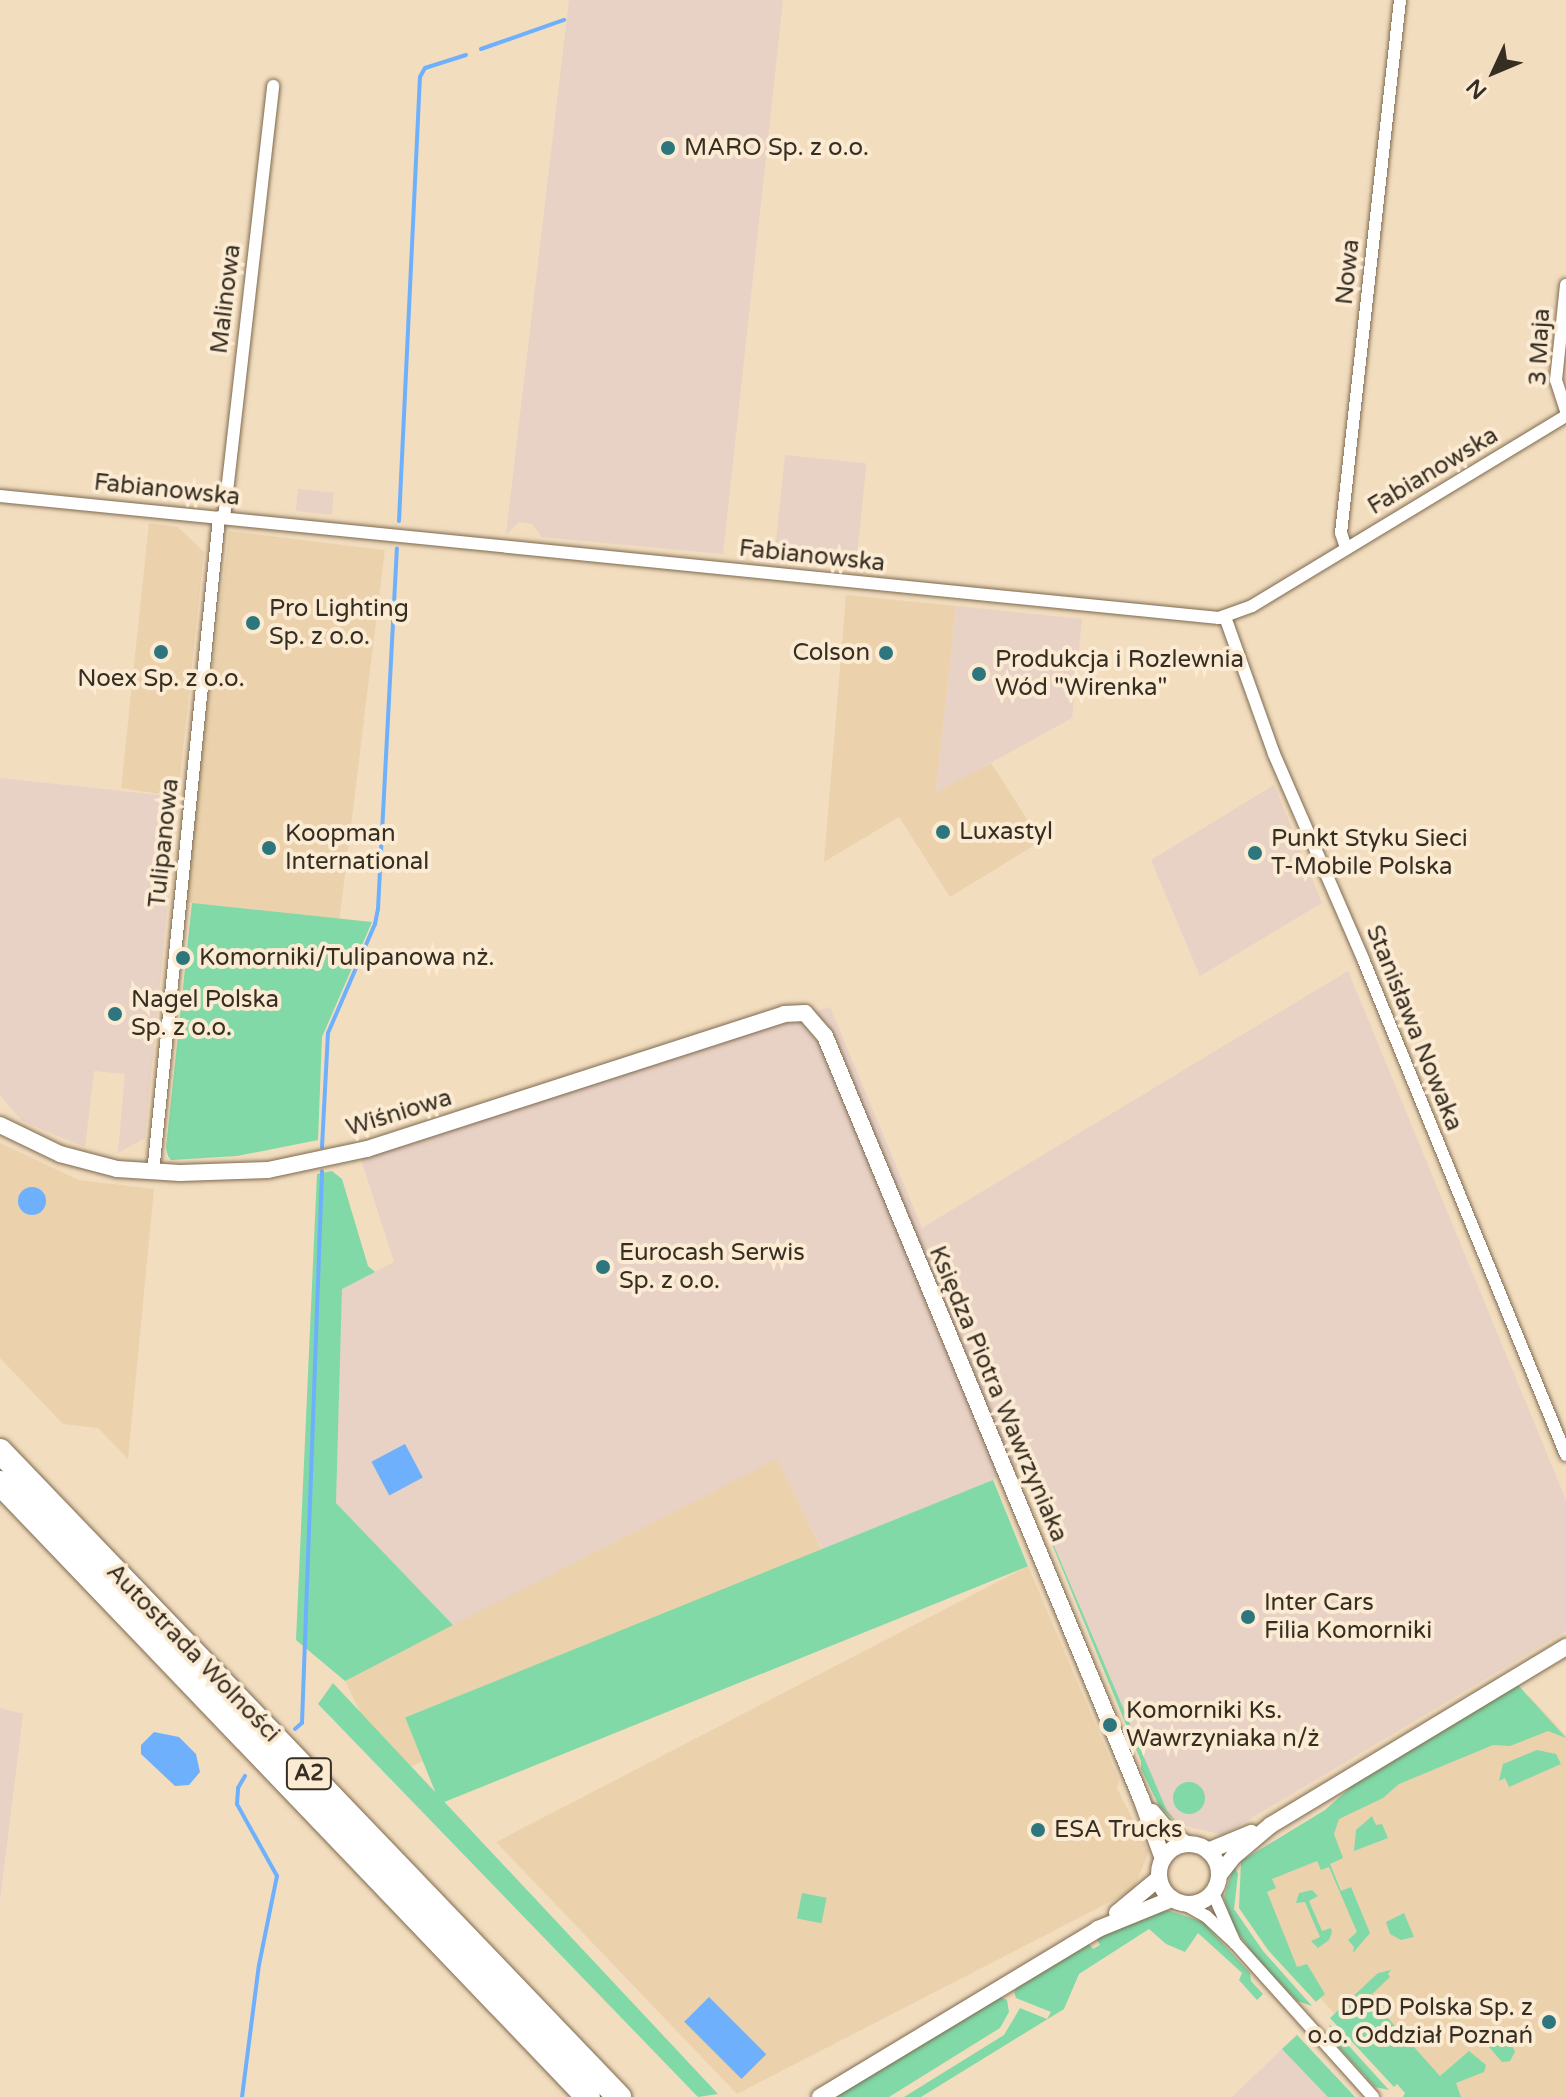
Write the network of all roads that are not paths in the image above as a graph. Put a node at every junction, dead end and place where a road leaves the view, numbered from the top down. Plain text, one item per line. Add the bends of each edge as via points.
1 (1400, 0) edge
2 (273, 86) dead end
3 (1566, 285) edge
4 (1566, 413) edge
5 (0, 496) edge
6 (222, 517) junction
7 (1346, 548) junction
8 (1225, 617) junction
9 (805, 1013) joint
10 (0, 1125) edge
11 (153, 1173) junction
12 (0, 1451) edge
13 (1566, 1455) edge
14 (0, 1483) edge
15 (1566, 1647) edge
16 (1141, 1798) junction
17 (1271, 1825) junction
18 (1186, 1844) junction
19 (1208, 1851) junction
20 (1163, 1859) junction
21 (1219, 1875) junction
22 (1159, 1878) junction
23 (1213, 1893) junction
24 (1179, 1902) junction
25 (1098, 1929) junction
26 (1235, 1943) junction
27 (588, 2097) edge
28 (619, 2097) edge
29 (820, 2097) edge
30 (1373, 2097) edge

1 - 7 street, Nowa via 1341,533
2 - 6 street, Malinowa
3 - 4 street, 3 Maja via 1556,380
4 - 7 street, Fabianowska
5 - 6 street, Fabianowska
6 - 8 street, Fabianowska
6 - 11 street, Tulipanowa
7 - 8 street, Fabianowska
8 - 13 street, Stanisława Nowaka via 1274,754
9 - 11 street, Wiśniowa via 784,1014 332,1158 268,1170
9 - 16 street, Księdza Piotra Wawrzyniaka via 825,1036
10 - 11 street, Wiśniowa via 72,1158
12 - 28 highway, Autostrada Wolności / A2
14 - 27 highway, Autostrada Wolności / A2
15 - 17 street
16 - 18 street, Księdza Piotra Wawrzyniaka
16 - 20 street, Księdza Piotra Wawrzyniaka
17 - 19 street
17 - 21 street
18 - 19 street
18 - 20 street
19 - 21 street
20 - 22 street
21 - 23 street
22 - 24 street
22 - 25 street
23 - 24 street via 1201,1902
23 - 26 street
24 - 25 street
24 - 26 street via 1206,1916
25 - 29 street
26 - 30 street

